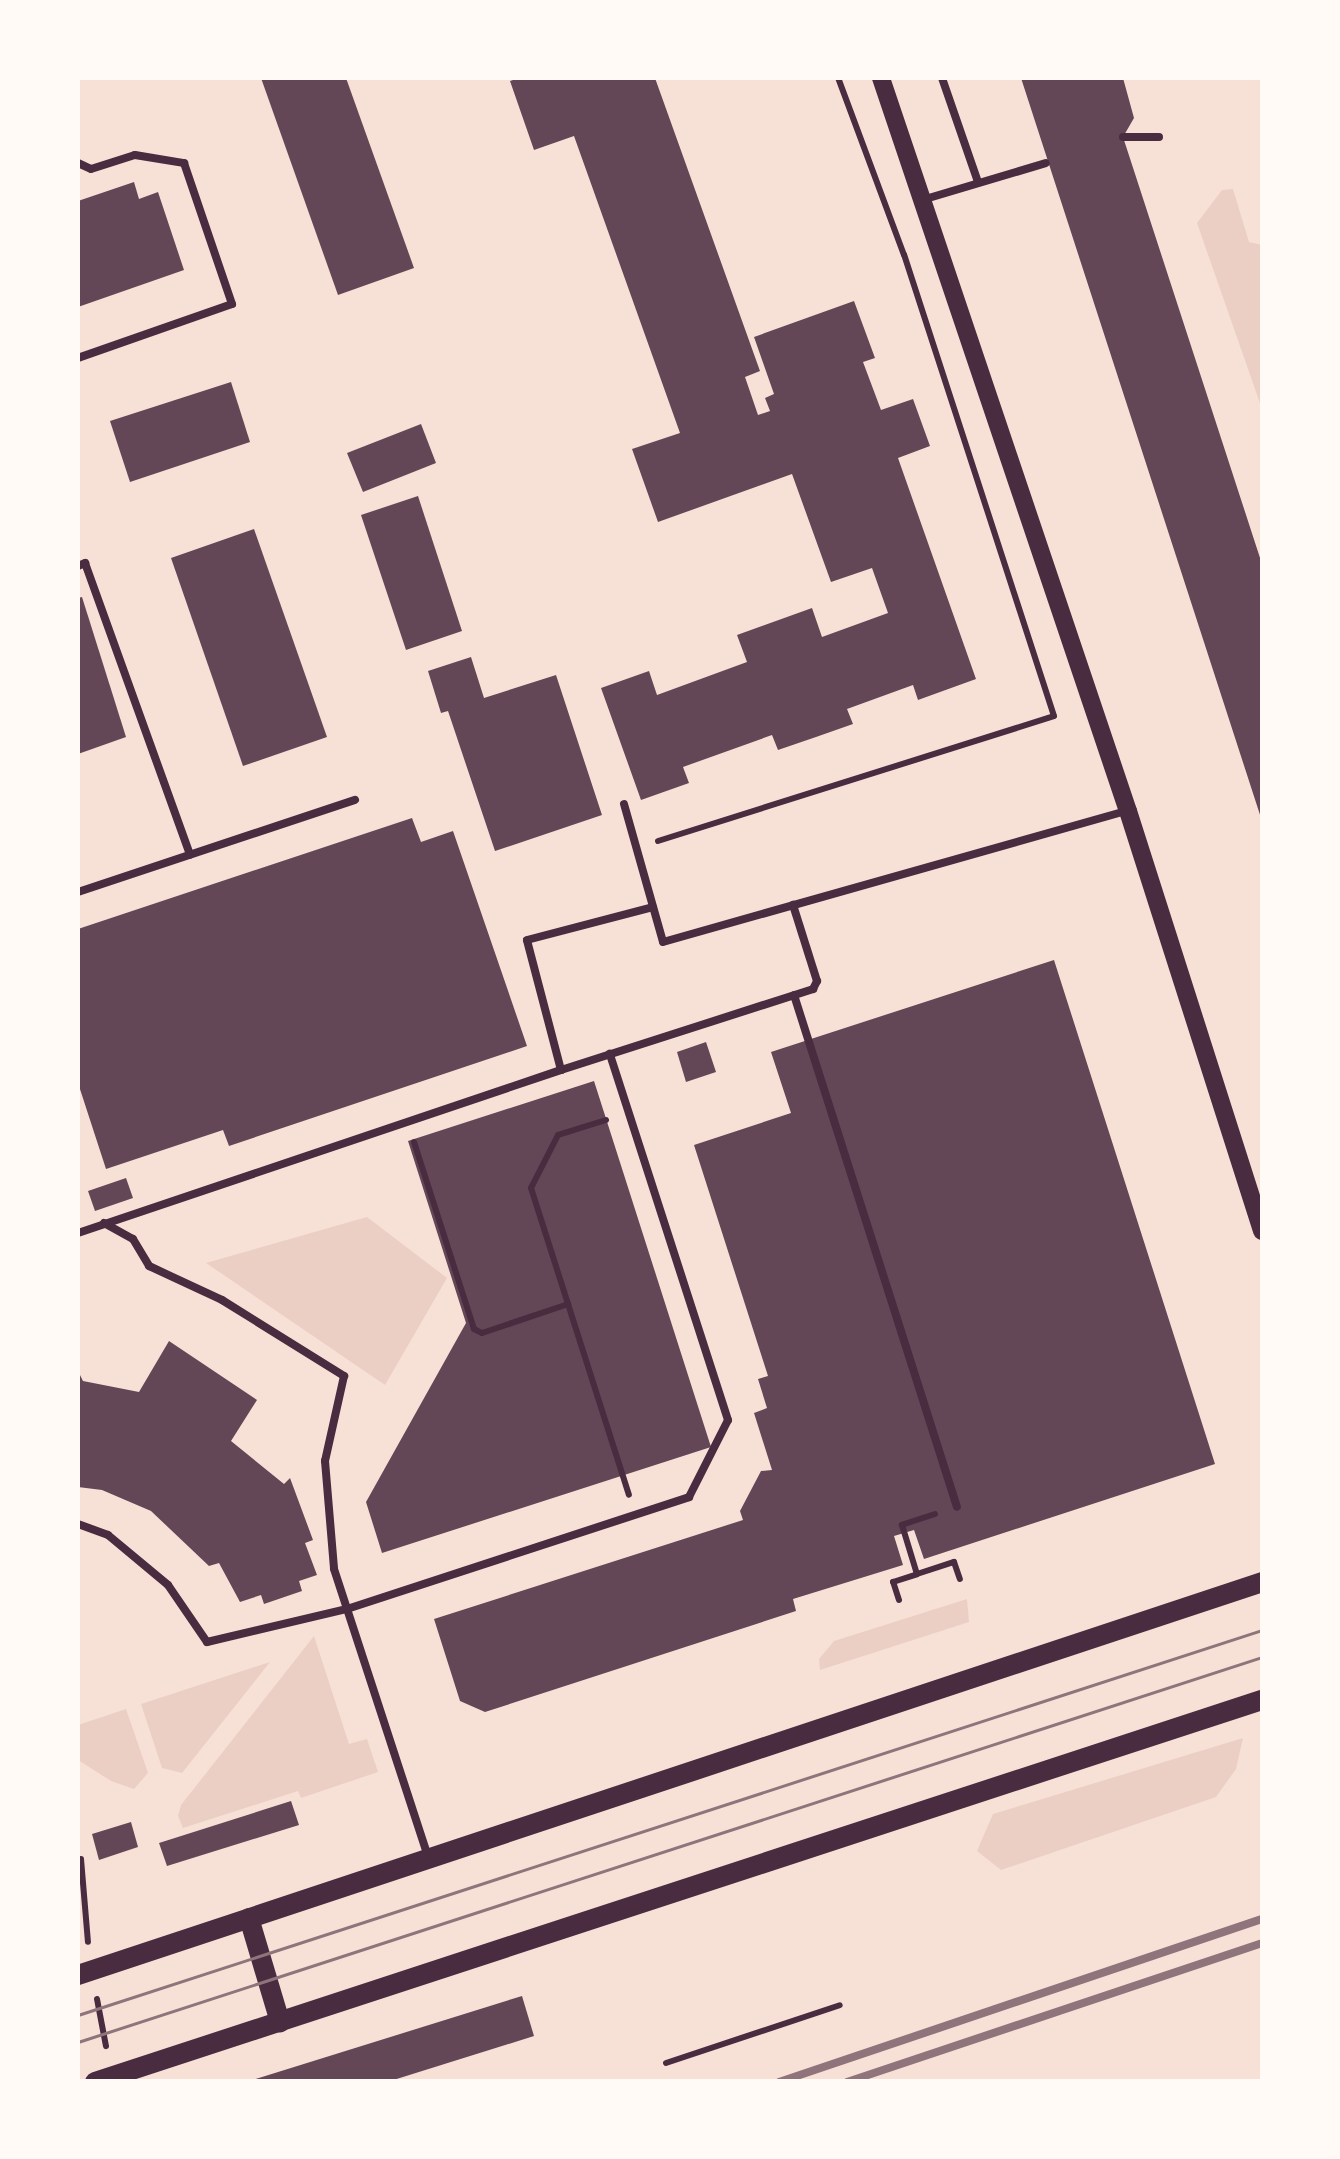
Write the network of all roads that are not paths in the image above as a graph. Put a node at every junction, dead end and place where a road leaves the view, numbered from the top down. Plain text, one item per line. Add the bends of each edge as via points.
1 (881, 78) edge
2 (942, 78) edge
3 (1123, 137) dead end
4 (1159, 137) dead end
5 (1046, 162) dead end
6 (78, 163) edge
7 (978, 182) junction
8 (922, 200) junction
9 (78, 358) edge
10 (78, 566) edge
11 (356, 800) dead end
12 (624, 804) dead end
13 (1128, 811) junction
14 (190, 855) junction
15 (78, 892) edge
16 (793, 905) junction
17 (653, 908) junction
18 (794, 995) junction
19 (610, 1054) junction
20 (562, 1070) junction
21 (1254, 1174) edge
22 (104, 1223) junction
23 (1262, 1230) edge
24 (78, 1233) edge
25 (957, 1507) road end
26 (78, 1524) edge
27 (1262, 1582) edge
28 (347, 1609) junction
29 (1262, 1700) edge
30 (428, 1857) junction
31 (249, 1918) junction
32 (78, 1975) edge
33 (280, 2022) junction
34 (95, 2082) edge

1 - 8 street
2 - 7 lane
3 - 4 lane
5 - 7 lane
6 - 9 lane via 91,169 135,155 184,162 232,304
7 - 8 lane
8 - 13 street
10 - 14 lane via 85,563
11 - 14 lane
12 - 17 lane
13 - 16 lane
13 - 21 street
14 - 15 lane
16 - 17 lane via 662,942
16 - 18 lane via 817,980
17 - 20 lane via 527,940
18 - 19 lane
18 - 25 lane
19 - 20 lane
19 - 28 lane via 728,1420 726,1431 684,1500
20 - 22 lane
21 - 23 street
22 - 24 lane
22 - 28 lane via 133,1239 150,1266 222,1300 344,1376 325,1461 334,1570
26 - 28 lane via 108,1536 168,1585 207,1642
27 - 30 main road
28 - 30 lane
29 - 33 main road
30 - 31 main road
31 - 32 main road
31 - 33 main road
33 - 34 main road

